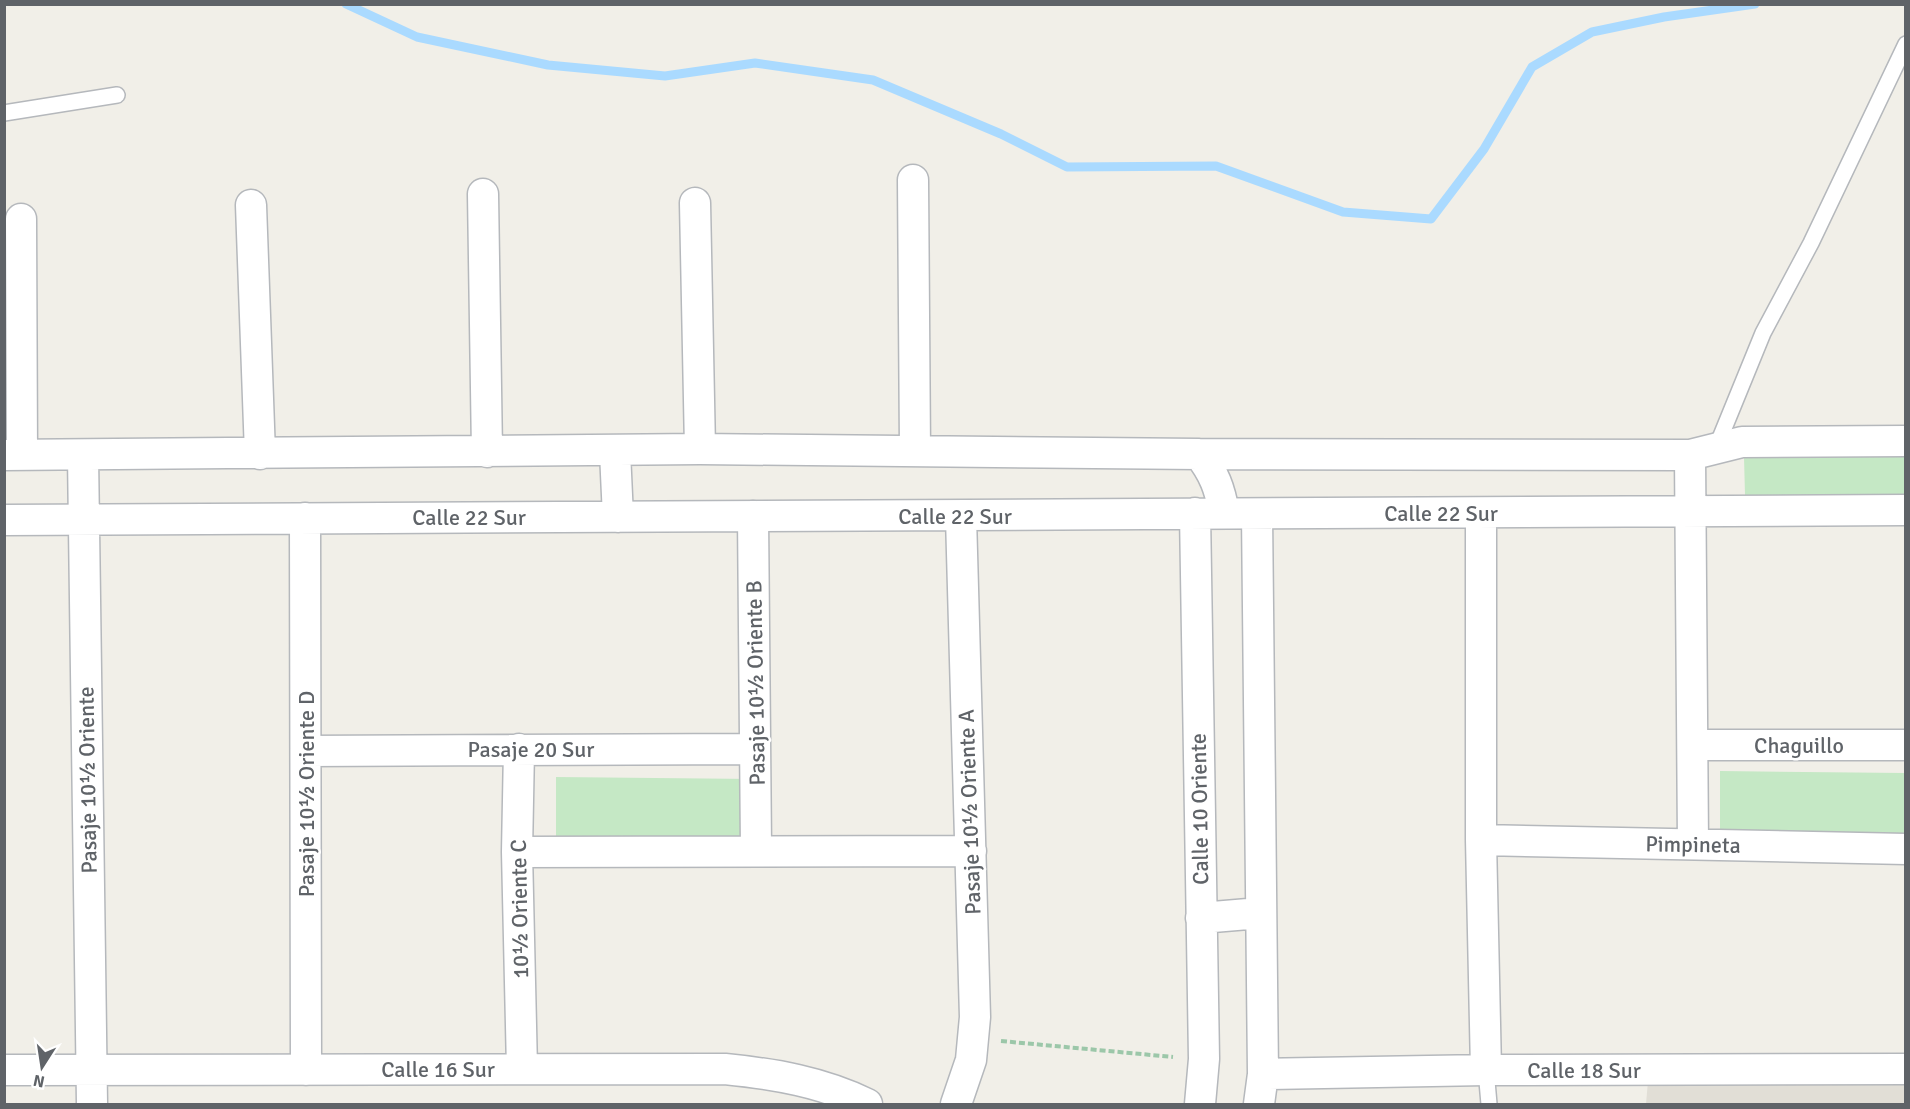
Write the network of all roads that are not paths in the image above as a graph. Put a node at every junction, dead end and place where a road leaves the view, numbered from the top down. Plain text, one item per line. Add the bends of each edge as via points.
1 (1905, 44) edge
2 (117, 95) dead end
3 (4, 113) edge
4 (913, 180) dead end
5 (483, 194) dead end
6 (695, 203) dead end
7 (251, 205) dead end
8 (21, 219) dead end
9 (1905, 441) edge
10 (700, 449) junction
11 (915, 450) junction
12 (487, 452) junction
13 (615, 452) junction
14 (1703, 452) junction
15 (260, 454) junction
16 (1199, 454) junction
17 (14, 455) edge
18 (83, 455) junction
19 (1905, 510) edge
20 (1690, 512) junction
21 (1209, 513) junction
22 (1480, 513) junction
23 (1257, 514) junction
24 (753, 516) junction
25 (618, 517) junction
26 (961, 517) junction
27 (305, 518) junction
28 (4, 520) edge
29 (82, 520) junction
30 (1693, 745) junction
31 (1905, 745) edge
32 (519, 749) junction
33 (756, 749) junction
34 (306, 751) junction
35 (1480, 840) junction
36 (1693, 844) junction
37 (756, 849) junction
38 (1905, 849) edge
39 (971, 851) junction
40 (517, 852) junction
41 (1260, 913) junction
42 (1201, 918) junction
43 (522, 1069) junction
44 (1905, 1069) edge
45 (92, 1070) junction
46 (306, 1070) junction
47 (1486, 1070) junction
48 (4, 1071) edge
49 (1263, 1074) junction
50 (92, 1104) edge
51 (867, 1104) edge
52 (956, 1104) edge
53 (1200, 1104) edge
54 (1259, 1104) edge
55 (1489, 1104) edge

1 - 14 lane via 1811,243
2 - 3 lane
4 - 11 street
5 - 12 street
6 - 10 street
7 - 15 street
8 - 17 street
9 - 14 street via 1742,442
10 - 11 street
10 - 13 street
11 - 16 street
12 - 13 street
12 - 15 street
13 - 25 street
14 - 16 street
14 - 20 street
15 - 18 street
16 - 21 street, Calle 10 Oriente via 1213,471 1221,491
17 - 18 street
18 - 29 street, Pasaje 10½ Oriente
19 - 20 street, Calle 22 Sur
20 - 22 street, Calle 22 Sur
20 - 30 street
21 - 23 street, Calle 22 Sur
21 - 26 street, Calle 22 Sur
21 - 42 street, Calle 10 Oriente
22 - 23 street, Calle 22 Sur
22 - 35 street
23 - 41 street
24 - 25 street, Calle 22 Sur
24 - 26 street, Calle 22 Sur
24 - 33 street, Pasaje 10½ Oriente B
25 - 27 street, Calle 22 Sur
26 - 39 street, Pasaje 10½ Oriente A
27 - 29 street, Calle 22 Sur
27 - 34 street, Pasaje 10½ Oriente D
28 - 29 street, Calle 22 Sur
29 - 45 street, Pasaje 10½ Oriente
30 - 31 street, Chaguillo
30 - 36 street
32 - 33 street, Pasaje 20 Sur
32 - 34 street, Pasaje 20 Sur
32 - 40 street, 10½ Oriente C
33 - 37 street, Pasaje 10½ Oriente B
34 - 46 street, Pasaje 10½ Oriente D
35 - 36 street, Pimpineta
35 - 47 street
36 - 38 street, Pimpineta
37 - 39 street
37 - 40 street
39 - 52 street, Pasaje 10½ Oriente A via 974,1039 966,1081
40 - 43 street, 10½ Oriente C
41 - 42 street
41 - 49 street
42 - 53 street, Calle 10 Oriente via 1204,1059
43 - 46 street, Calle 16 Sur
43 - 51 street, Calle 16 Sur via 685,1068 773,1074 813,1083
44 - 47 street, Calle 18 Sur
45 - 46 street, Calle 16 Sur
45 - 48 street, Calle 16 Sur
45 - 50 street, Pasaje 10½ Oriente
47 - 49 street, Calle 18 Sur
47 - 55 lane
49 - 54 street

